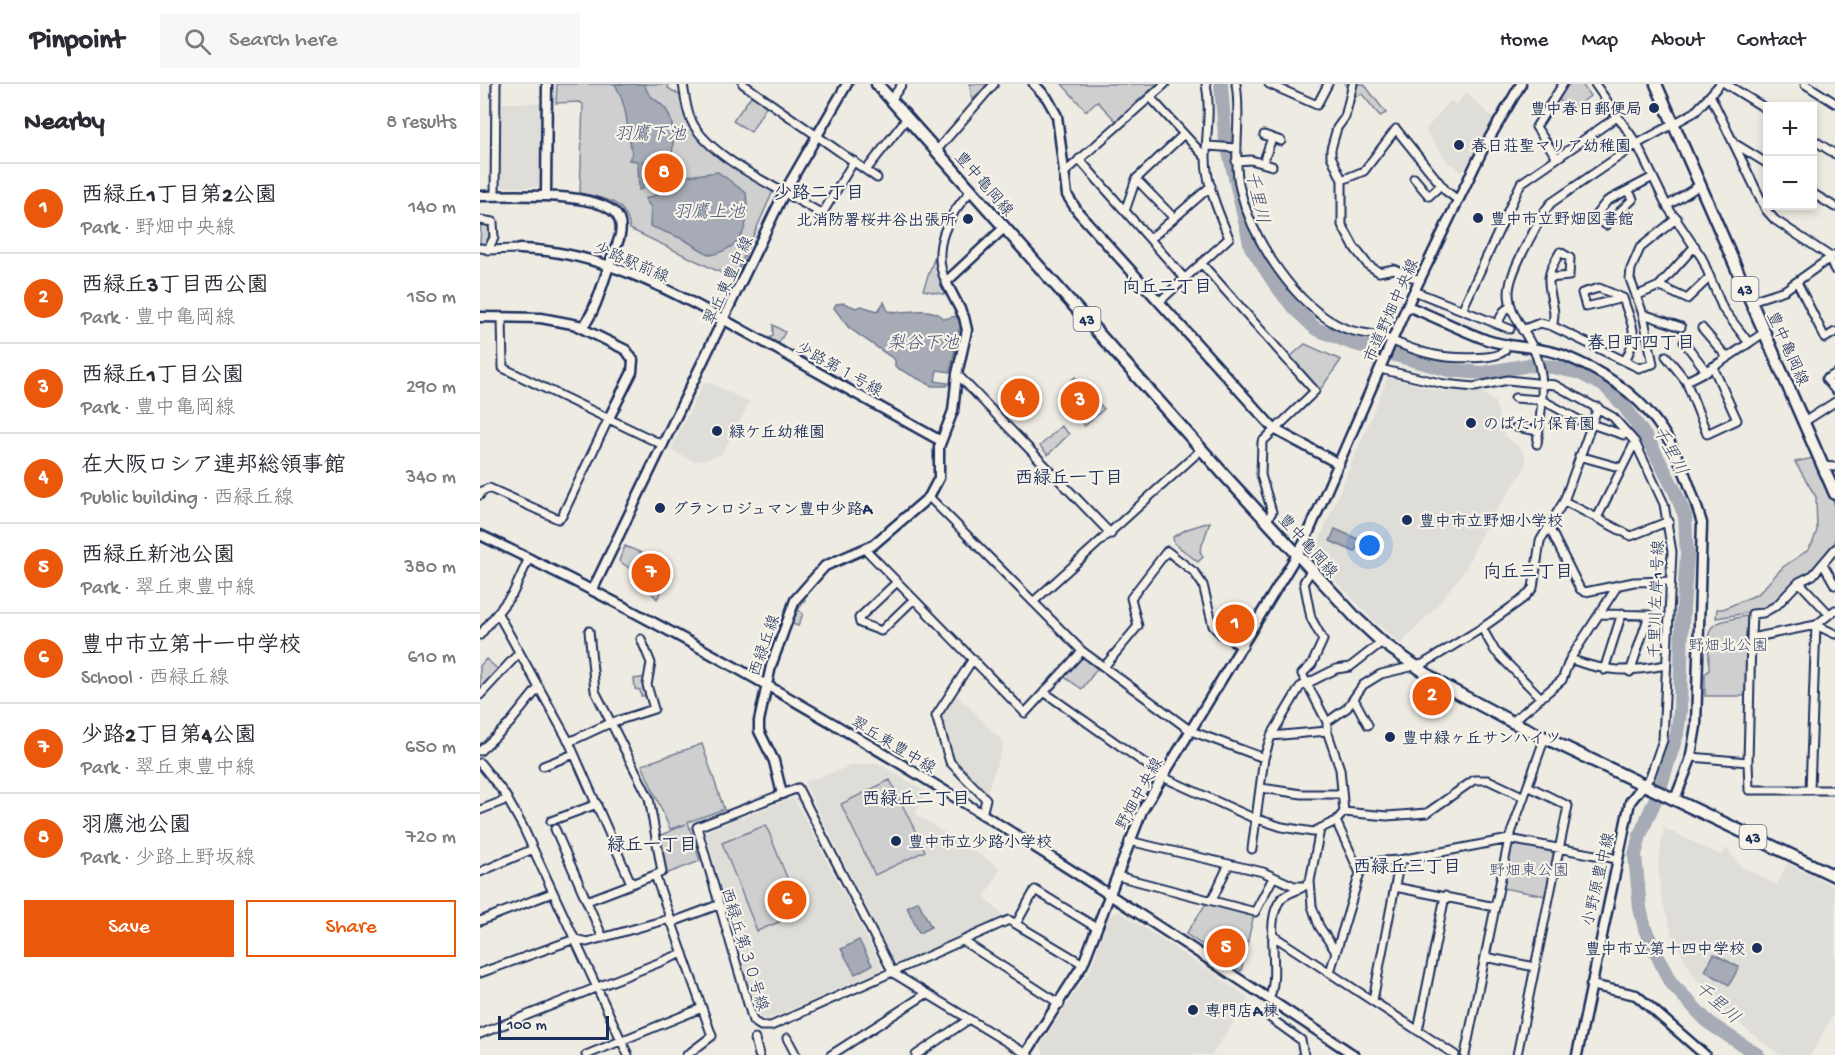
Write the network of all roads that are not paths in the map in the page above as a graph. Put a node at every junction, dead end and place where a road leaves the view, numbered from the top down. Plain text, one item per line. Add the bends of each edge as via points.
1 (496, 84) edge
2 (547, 84) edge
3 (683, 84) edge
4 (743, 84) edge
5 (847, 84) edge
6 (877, 84) edge
7 (902, 84) edge
8 (994, 84) edge
9 (1034, 84) edge
10 (1165, 84) edge
11 (1206, 84) edge
12 (1236, 84) edge
13 (1328, 84) edge
14 (1353, 84) edge
15 (1521, 84) edge
16 (1563, 84) edge
17 (1595, 84) edge
18 (1656, 84) edge
19 (1720, 84) edge
20 (1726, 84) edge
21 (1805, 84) edge
22 (1273, 85) edge
23 (1150, 97) junction
24 (1711, 97) junction
25 (891, 100) junction
26 (1835, 103) edge
27 (1763, 107) edge
28 (1618, 116) junction
29 (908, 118) junction
30 (1673, 123) junction
31 (1184, 135) junction
32 (1264, 135) dead end
33 (816, 136) junction
34 (1272, 138) junction
35 (1281, 141) dead end
36 (1817, 142) edge
37 (1637, 144) junction
38 (1736, 144) junction
39 (1208, 146) junction
40 (1237, 148) junction
41 (937, 150) junction
42 (1835, 153) edge
43 (1206, 158) junction
44 (1557, 158) junction
45 (1079, 159) junction
46 (854, 161) junction
47 (1236, 161) junction
48 (1763, 161) edge
49 (1263, 164) junction
50 (1272, 166) dead end
51 (867, 169) junction
52 (1063, 174) junction
53 (1653, 177) junction
54 (877, 178) dead end
55 (1414, 178) dead end
56 (1136, 179) junction
57 (1342, 180) junction
58 (1441, 185) junction
59 (1700, 185) junction
60 (1211, 186) junction
61 (972, 190) junction
62 (1628, 190) junction
63 (785, 191) junction
64 (546, 194) junction
65 (480, 196) edge
66 (495, 196) junction
67 (1817, 196) edge
68 (1458, 200) junction
69 (1667, 206) junction
70 (1835, 207) edge
71 (1125, 211) junction
72 (1174, 218) junction
73 (1677, 218) junction
74 (480, 220) edge
75 (1005, 227) junction
76 (494, 238) junction
77 (1150, 239) junction
78 (1695, 246) junction
79 (484, 249) edge
80 (520, 249) junction
81 (1832, 257) edge
82 (1201, 263) junction
83 (609, 264) junction
84 (1835, 270) edge
85 (1710, 277) junction
86 (1549, 278) dead end
87 (1185, 279) junction
88 (1419, 280) junction
89 (946, 282) junction
90 (1797, 282) junction
91 (1659, 286) junction
92 (1414, 291) junction
93 (1636, 296) junction
94 (1623, 298) junction
95 (1750, 301) junction
96 (1159, 302) junction
97 (1407, 306) junction
98 (1511, 306) junction
99 (1462, 310) junction
100 (1643, 314) junction
101 (480, 317) edge
102 (502, 318) junction
103 (724, 320) junction
104 (1497, 324) junction
105 (577, 326) junction
106 (1552, 326) junction
107 (1681, 327) dead end
108 (1702, 328) dead end
109 (1510, 329) dead end
110 (1522, 330) junction
111 (1765, 332) junction
112 (1835, 332) edge
113 (1684, 342) dead end
114 (1391, 343) junction
115 (1749, 343) junction
116 (1505, 350) dead end
117 (1534, 351) junction
118 (1666, 356) dead end
119 (1726, 356) junction
120 (1625, 361) junction
121 (1380, 368) junction
122 (1710, 370) junction
123 (957, 374) junction
124 (1835, 374) edge
125 (1544, 380) junction
126 (1686, 381) junction
127 (1835, 390) edge
128 (1515, 398) dead end
129 (1542, 400) junction
130 (1835, 402) edge
131 (1598, 407) junction
132 (609, 418) junction
133 (1804, 422) junction
134 (1590, 426) junction
135 (1516, 427) dead end
136 (1274, 429) junction
137 (1538, 431) junction
138 (1624, 435) dead end
139 (941, 441) junction
140 (1635, 442) junction
141 (1537, 444) dead end
142 (663, 445) junction
143 (1202, 449) junction
144 (1579, 456) junction
145 (1340, 464) junction
146 (1823, 466) junction
147 (1835, 467) edge
148 (1622, 468) junction
149 (1835, 494) edge
150 (480, 495) edge
151 (929, 497) junction
152 (1564, 501) junction
153 (1597, 518) junction
154 (1267, 520) junction
155 (1669, 521) junction
156 (1548, 525) junction
157 (1111, 534) junction
158 (480, 535) edge
159 (1835, 549) edge
160 (866, 550) junction
161 (1298, 555) junction
162 (529, 558) junction
163 (1822, 564) junction
164 (1312, 569) junction
165 (1670, 581) junction
166 (897, 582) junction
167 (1798, 582) junction
168 (1618, 585) junction
169 (1835, 585) edge
170 (592, 589) junction
171 (914, 599) junction
172 (1033, 602) junction
173 (1832, 612) edge
174 (1622, 613) junction
175 (498, 614) junction
176 (1601, 614) junction
177 (1816, 625) junction
178 (1482, 628) junction
179 (589, 631) dead end
180 (1835, 634) edge
181 (480, 635) edge
182 (1751, 638) junction
183 (641, 639) dead end
184 (1382, 642) junction
185 (1243, 647) junction
186 (1082, 651) junction
187 (519, 652) junction
188 (973, 659) junction
189 (1570, 659) junction
190 (1666, 665) junction
191 (1413, 666) junction
192 (1104, 668) junction
193 (1604, 670) junction
194 (1630, 672) junction
195 (1306, 682) junction
196 (766, 684) junction
197 (539, 687) junction
198 (1044, 692) junction
199 (480, 695) edge
200 (1541, 698) junction
201 (1354, 699) junction
202 (1328, 722) junction
203 (1512, 722) junction
204 (610, 723) junction
205 (1368, 725) dead end
206 (1191, 731) junction
207 (1327, 731) junction
208 (1271, 736) junction
209 (1545, 737) junction
210 (569, 742) junction
211 (480, 751) edge
212 (574, 754) junction
213 (1691, 757) junction
214 (1264, 758) junction
215 (1748, 762) junction
216 (480, 763) edge
217 (543, 766) dead end
218 (1164, 775) junction
219 (1527, 786) junction
220 (1646, 786) junction
221 (1261, 789) junction
222 (1810, 790) junction
223 (1835, 790) edge
224 (782, 794) junction
225 (1341, 794) junction
226 (1524, 797) junction
227 (508, 799) junction
228 (1673, 799) junction
229 (597, 804) junction
230 (480, 810) edge
231 (1344, 812) junction
232 (982, 815) junction
233 (1257, 818) junction
234 (551, 821) dead end
235 (1336, 821) junction
236 (555, 829) dead end
237 (1320, 829) junction
238 (1509, 839) junction
239 (1129, 841) junction
240 (1560, 847) junction
241 (533, 849) junction
242 (1252, 849) dead end
243 (1617, 859) junction
244 (1400, 860) junction
245 (1229, 864) junction
246 (1359, 867) junction
247 (480, 872) edge
248 (1834, 874) edge
249 (655, 875) junction
250 (1117, 876) junction
251 (1274, 878) junction
252 (631, 883) junction
253 (1308, 884) junction
254 (1395, 887) junction
255 (552, 892) junction
256 (1110, 894) junction
257 (1445, 896) junction
258 (1212, 900) junction
259 (587, 901) junction
260 (718, 905) junction
261 (1496, 907) junction
262 (480, 921) edge
263 (669, 921) junction
264 (1016, 924) junction
265 (1097, 928) junction
266 (1272, 935) junction
267 (603, 938) junction
268 (575, 939) junction
269 (963, 941) junction
270 (1336, 952) junction
271 (683, 953) junction
272 (1485, 957) junction
273 (1083, 964) junction
274 (1535, 968) junction
275 (1330, 972) junction
276 (480, 973) edge
277 (893, 973) junction
278 (1591, 985) junction
279 (598, 988) junction
280 (926, 994) junction
281 (1373, 1000) junction
282 (1272, 1001) junction
283 (1060, 1004) junction
284 (702, 1008) junction
285 (968, 1020) junction
286 (1418, 1031) junction
287 (480, 1034) edge
288 (787, 1038) dead end
289 (755, 1039) dead end
290 (622, 1041) junction
291 (925, 1052) edge
292 (1446, 1053) edge
293 (586, 1055) edge
294 (628, 1055) edge
295 (687, 1055) edge
296 (759, 1055) edge
297 (796, 1055) edge
298 (831, 1055) edge
299 (916, 1055) edge
300 (1026, 1055) edge
301 (1304, 1055) edge
302 (1353, 1055) edge
303 (1455, 1055) edge
304 (1465, 1055) edge
305 (1517, 1055) edge
306 (1577, 1055) edge
307 (1704, 1055) edge

1 - 66 street
2 - 64 street
3 - 63 street via 691,121 704,139 723,156
4 - 33 street
5 - 33 street, 翠丘東豊中線
6 - 25 main road, 豊中亀岡線 / 43
7 - 25 street
8 - 41 street
9 - 52 street via 1057,116
10 - 23 street
11 - 39 street
12 - 40 street
13 - 22 street via 1317,105
14 - 57 street via 1345,117 1331,148
15 - 68 street, 市道野畑中央線
16 - 44 street via 1536,127
17 - 28 street
18 - 30 main road, 豊中亀岡線 / 43
19 - 24 street
20 - 27 street
21 - 26 street
23 - 31 street
23 - 45 street
24 - 30 street via 1695,112
24 - 38 street
25 - 29 main road, 豊中亀岡線 / 43
28 - 37 street
28 - 44 street
29 - 41 main road, 豊中亀岡線 / 43
29 - 51 street
30 - 37 street
30 - 59 main road, 豊中亀岡線 / 43
31 - 43 street
31 - 56 street
32 - 34 street
33 - 46 street
33 - 63 street, 翠丘東豊中線
34 - 35 street
34 - 49 street
36 - 42 street
37 - 53 street
37 - 98 street via 1551,203 1511,279
38 - 48 street
38 - 81 street via 1766,210
39 - 40 street
39 - 43 street
40 - 47 street
41 - 61 main road, 豊中亀岡線 / 43
43 - 60 street
44 - 99 street via 1521,183
45 - 52 street
45 - 71 street
46 - 51 street
46 - 63 street via 822,214
47 - 49 street
47 - 114 street via 1240,190 1252,220 1286,281 1342,327
49 - 50 street
51 - 54 street
52 - 96 street via 1066,195 1078,212
53 - 62 street
53 - 69 street
55 - 58 street via 1430,196
56 - 71 street
56 - 72 street
57 - 58 street via 1364,171 1396,129
57 - 88 street via 1342,225 1354,247 1379,272 1394,269
58 - 68 street
59 - 69 street
59 - 95 main road, 豊中亀岡線 / 43
60 - 72 street
60 - 82 street via 1229,237
61 - 75 main road, 豊中亀岡線 / 43
61 - 89 street via 954,209 945,228 939,261
62 - 62 street via 1607,201 1595,216 1606,225 1633,199
63 - 103 street, 翠丘東豊中線
64 - 66 street
64 - 83 street via 604,206 616,213 621,232
65 - 66 street
67 - 70 street
68 - 88 street, 市道野畑中央線
69 - 73 street
71 - 77 street
72 - 77 street
73 - 78 street
73 - 93 street via 1634,257 1630,279
74 - 76 street via 492,222
75 - 89 street
75 - 143 main road, 豊中亀岡線 / 43
76 - 79 street, 少路駅前線
76 - 80 street via 499,246
77 - 87 street
78 - 85 street
78 - 91 street
79 - 80 street, 少路駅前線
80 - 83 street, 少路駅前線 via 564,252
81 - 84 street
81 - 90 street
82 - 87 street
82 - 136 street via 1315,391
83 - 103 street, 少路駅前線
83 - 105 street via 586,322
85 - 91 street via 1686,299
85 - 115 street via 1723,309
86 - 106 street via 1555,319
87 - 96 street
88 - 92 street, 市道野畑中央線
89 - 123 street, 西緑丘線 via 967,326
90 - 95 street
90 - 112 street via 1825,338
91 - 93 street
92 - 97 street, 市道野畑中央線
92 - 99 street
93 - 100 street
94 - 94 street via 1586,307 1582,293 1599,288
94 - 120 street via 1635,335
95 - 111 main road, 豊中亀岡線 / 43
96 - 136 street
97 - 114 street, 市道野畑中央線
97 - 117 street via 1488,340
98 - 104 street
98 - 110 street
99 - 104 street
100 - 107 street
100 - 120 street via 1653,364 1639,368
101 - 102 street
102 - 105 street via 541,318
102 - 132 street via 503,368
103 - 139 street, 少路第１号線
103 - 142 street, 翠丘東豊中線
104 - 109 street
105 - 132 street via 626,350 633,360 632,372
106 - 110 street via 1540,323
106 - 120 street
108 - 119 street
110 - 117 street
111 - 115 street
111 - 133 main road, 豊中亀岡線 / 43
113 - 122 street
114 - 116 street via 1448,357 1478,357 1502,354
114 - 121 street, 市道野畑中央線
115 - 119 street
117 - 125 street
117 - 213 street via 1562,355 1636,397 1655,416 1692,492 1702,523 1697,711
118 - 126 street
119 - 122 street
121 - 125 street, 千里川左岸1号線 via 1444,384 1474,387 1495,381
121 - 145 street, 市道野畑中央線
122 - 126 street
122 - 126 street via 1737,420 1707,434
123 - 139 street, 西緑丘線 via 953,411
123 - 157 street
124 - 127 street via 1826,380
125 - 129 street
125 - 131 street, 千里川左岸1号線
128 - 129 street
129 - 134 street
129 - 137 street
130 - 133 street
131 - 134 street
131 - 140 street, 千里川左岸1号線 via 1613,417
132 - 142 street
132 - 150 street via 558,519 489,488
133 - 146 main road, 豊中亀岡線 / 43
134 - 138 street
134 - 144 street
135 - 137 street
136 - 145 street
136 - 154 street via 1262,442 1261,475 1272,512
137 - 141 street
139 - 151 street, 西緑丘線 via 939,478
140 - 148 street
140 - 155 street, 千里川左岸1号線
142 - 170 street, 翠丘東豊中線
143 - 154 main road, 豊中亀岡線 / 43
143 - 157 street
144 - 148 street
144 - 152 street
145 - 161 street, 市道野畑中央線
146 - 147 street
146 - 149 main road, 豊中亀岡線 / 43
148 - 153 street
151 - 160 street, 西緑丘線
151 - 172 street
152 - 153 street
152 - 156 street
153 - 155 street via 1631,536
154 - 161 main road, 豊中亀岡線 / 43
155 - 165 street, 千里川左岸1号線
156 - 168 street via 1580,589 1585,592
156 - 178 street via 1540,541 1533,588
157 - 172 street
158 - 162 street, 翠丘東豊中線
159 - 163 street
160 - 166 street
160 - 196 street, 西緑丘線 via 831,562 801,592 792,607
161 - 164 main road, 豊中亀岡線 / 43
161 - 185 street, 野畑中央線
162 - 170 street, 翠丘東豊中線
162 - 175 street
163 - 167 street via 1813,575
163 - 169 street
164 - 184 main road, 豊中亀岡線 / 43
164 - 195 street via 1304,582 1305,592 1311,618 1323,640 1312,664 1302,671
165 - 168 street
165 - 190 street, 千里川左岸1号線
166 - 171 street
166 - 171 street via 859,618 860,623 881,631
167 - 173 street
167 - 182 street via 1777,604 1764,613 1752,614
168 - 176 street
170 - 196 street, 翠丘東豊中線
171 - 188 street
172 - 186 street
173 - 177 street
174 - 176 street
174 - 193 street
174 - 194 street via 1650,615
175 - 181 street
175 - 187 street
176 - 189 street
177 - 180 street
177 - 182 street
177 - 222 street
178 - 191 street via 1423,664
178 - 200 street via 1495,651
179 - 204 street via 595,691
182 - 215 street
183 - 204 street via 651,663 647,685 654,709
184 - 191 main road, 豊中亀岡線 / 43
184 - 195 street via 1350,667
185 - 192 street via 1213,626 1203,585 1194,572 1167,551 1131,598 1138,626
185 - 206 street, 野畑中央線
186 - 192 street
186 - 198 street
187 - 197 street
187 - 199 street
188 - 198 street via 1025,713
188 - 232 street via 936,716 953,767 986,799
189 - 193 street
189 - 200 street via 1562,680
190 - 194 street
190 - 220 street, 千里川左岸1号線 via 1663,740
191 - 201 street via 1381,674 1363,685
191 - 203 main road, 豊中亀岡線 / 43
192 - 206 street
193 - 194 street
195 - 202 street
195 - 208 street
196 - 224 street, 西緑丘線 via 759,731 774,761
196 - 232 street, 翠丘東豊中線
197 - 210 street
197 - 211 street via 509,724
198 - 218 street
200 - 203 street
201 - 202 street
201 - 205 street
202 - 207 street
203 - 209 main road, 豊中亀岡線 / 43
204 - 210 street
204 - 249 street via 649,798 662,872
206 - 214 street
206 - 218 street, 野畑中央線
207 - 208 street
207 - 225 street via 1340,769
208 - 214 street
209 - 219 street
209 - 220 main road, 豊中亀岡線 / 43
210 - 212 street
212 - 217 street
212 - 229 street
213 - 215 street
213 - 228 street
214 - 221 street
215 - 222 street via 1749,790
216 - 227 street
218 - 233 street
218 - 239 street, 野畑中央線
219 - 226 street
219 - 240 street via 1569,806
220 - 228 main road, 豊中亀岡線 / 43
220 - 243 street, 小野原豊中線 via 1630,802
221 - 225 street
221 - 233 street
222 - 223 street
224 - 260 street, 西緑丘第３０号線 via 697,827
224 - 277 street via 798,788
225 - 231 street
226 - 231 street via 1488,780 1474,780 1427,813 1387,816
226 - 238 street
227 - 230 street
227 - 241 street
228 - 248 main road, 豊中亀岡線 / 43
229 - 234 street
229 - 252 street
231 - 235 street
232 - 256 street, 翠丘東豊中線
233 - 237 street via 1282,827 1313,832
233 - 242 street
235 - 237 street
235 - 246 street
236 - 259 street
237 - 253 street
238 - 240 street
238 - 244 street
238 - 261 street
239 - 245 street
239 - 250 street, 野畑中央線
240 - 243 street
240 - 274 street
241 - 247 street
241 - 255 street
243 - 278 street, 小野原豊中線
244 - 246 street via 1366,862
244 - 254 street
245 - 251 street
245 - 258 street
246 - 270 street
249 - 252 street
249 - 263 street
250 - 256 street, 野畑中央線
250 - 258 street
251 - 253 street via 1294,886
251 - 258 street via 1255,912
252 - 259 street
253 - 266 street via 1282,899
253 - 270 street via 1318,926
254 - 257 street
254 - 281 street
255 - 262 street
255 - 268 street
256 - 265 street, 野畑中央線
256 - 282 street, 翠丘東豊中線
257 - 261 street
257 - 286 street
259 - 267 street
260 - 263 street
260 - 277 street, 西緑丘第３０号線 via 753,1021 761,1026 771,1026
261 - 272 street
263 - 267 street
263 - 271 street
264 - 265 street via 1035,890
264 - 269 street via 1009,920
264 - 273 street
265 - 273 street, 野畑中央線
266 - 275 street
266 - 282 street
267 - 268 street via 587,942
268 - 276 street
268 - 279 street
269 - 277 street
269 - 283 street
270 - 275 street
271 - 279 street
271 - 284 street
272 - 274 street
272 - 304 street
273 - 283 street, 野畑中央線
274 - 305 street
275 - 281 street
277 - 280 street
278 - 306 street, 小野原豊中線
278 - 307 street via 1636,995
279 - 287 street
279 - 290 street
280 - 285 street
280 - 298 street
281 - 286 street
282 - 301 street via 1269,1017 1300,1040
282 - 302 street, 翠丘東豊中線
283 - 300 street, 野畑中央線
284 - 290 street
284 - 295 street via 712,1036
285 - 291 street
285 - 300 street
286 - 292 street
288 - 297 street
289 - 296 street
290 - 293 street
290 - 294 street
291 - 299 street
292 - 303 street

